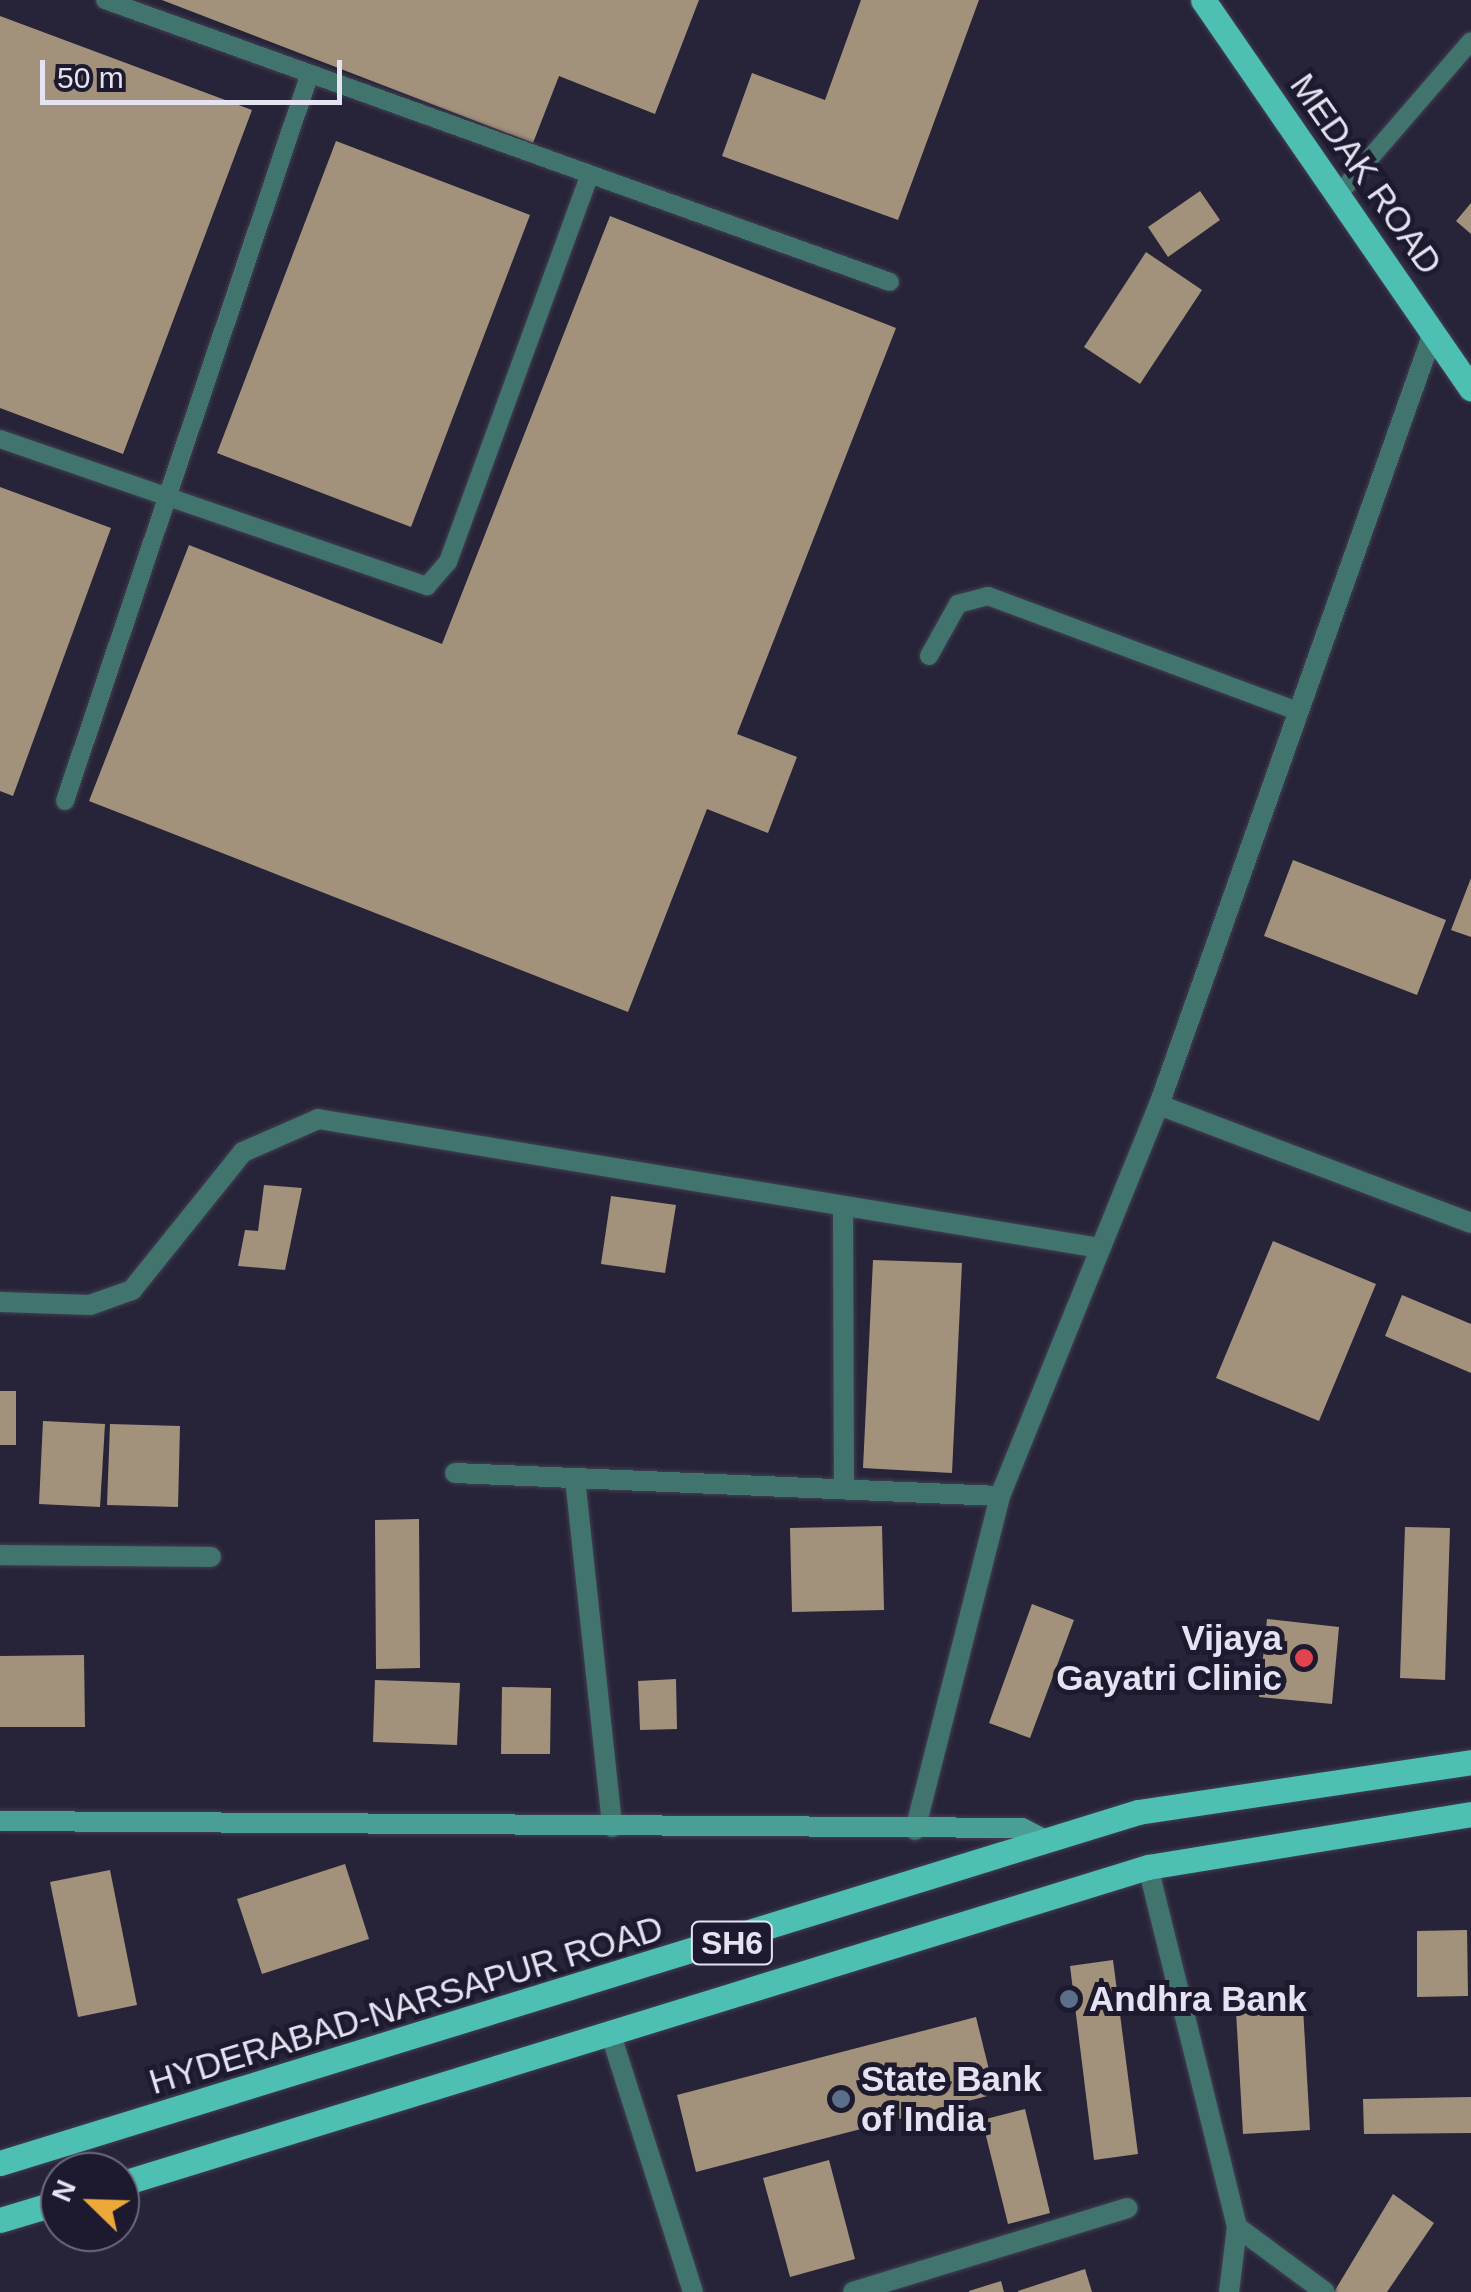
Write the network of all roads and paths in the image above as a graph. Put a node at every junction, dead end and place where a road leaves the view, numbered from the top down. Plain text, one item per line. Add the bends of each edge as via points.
1 (106, 0) edge
2 (1202, 0) edge
3 (1471, 41) edge
4 (308, 76) junction
5 (590, 174) junction
6 (1338, 195) junction
7 (890, 282) dead end
8 (1434, 332) junction
9 (1471, 389) edge
10 (0, 439) edge
11 (166, 500) junction
12 (929, 656) dead end
13 (1294, 710) junction
14 (65, 801) dead end
15 (1160, 1105) junction
16 (844, 1206) junction
17 (1471, 1223) edge
18 (1100, 1248) junction
19 (0, 1302) edge
20 (455, 1473) dead end
21 (575, 1478) junction
22 (844, 1489) junction
23 (1000, 1496) junction
24 (0, 1555) edge
25 (211, 1557) dead end
26 (1471, 1762) edge
27 (1471, 1814) edge
28 (0, 1821) edge
29 (612, 1827) junction
30 (915, 1830) junction
31 (1049, 1842) junction
32 (1148, 1867) junction
33 (612, 2034) junction
34 (0, 2163) edge
35 (140, 2178) edge
36 (40, 2208) edge
37 (1127, 2208) dead end
38 (0, 2220) edge
39 (1238, 2227) junction
40 (694, 2292) edge
41 (853, 2292) edge
42 (1230, 2292) edge
43 (1325, 2292) edge

1 - 4 lane
2 - 6 main road, MEDAK ROAD
3 - 6 lane
4 - 5 lane
4 - 11 lane
5 - 7 lane
5 - 11 lane via 438,579 409,585
6 - 8 main road, MEDAK ROAD
8 - 9 main road, MEDAK ROAD
8 - 13 street
10 - 11 lane
11 - 14 lane
12 - 13 lane via 958,604 988,596
13 - 15 street
15 - 17 street
15 - 18 street
16 - 18 street
16 - 19 street via 318,1119 243,1152 132,1290 90,1305
16 - 22 street
18 - 23 street
20 - 21 street
21 - 22 street
21 - 29 street
22 - 23 street
23 - 30 street
24 - 25 street
26 - 31 main road, HYDERABAD-NARSAPUR ROAD / SH6 via 1156,1808
27 - 32 main road, SH6
28 - 29 street
29 - 30 street
30 - 31 street via 1022,1828
31 - 34 main road, HYDERABAD-NARSAPUR ROAD / SH6
32 - 33 main road, SH6
32 - 39 street
33 - 35 main road, SH6
33 - 40 street
36 - 38 main road
37 - 41 street
39 - 42 street
39 - 43 street

